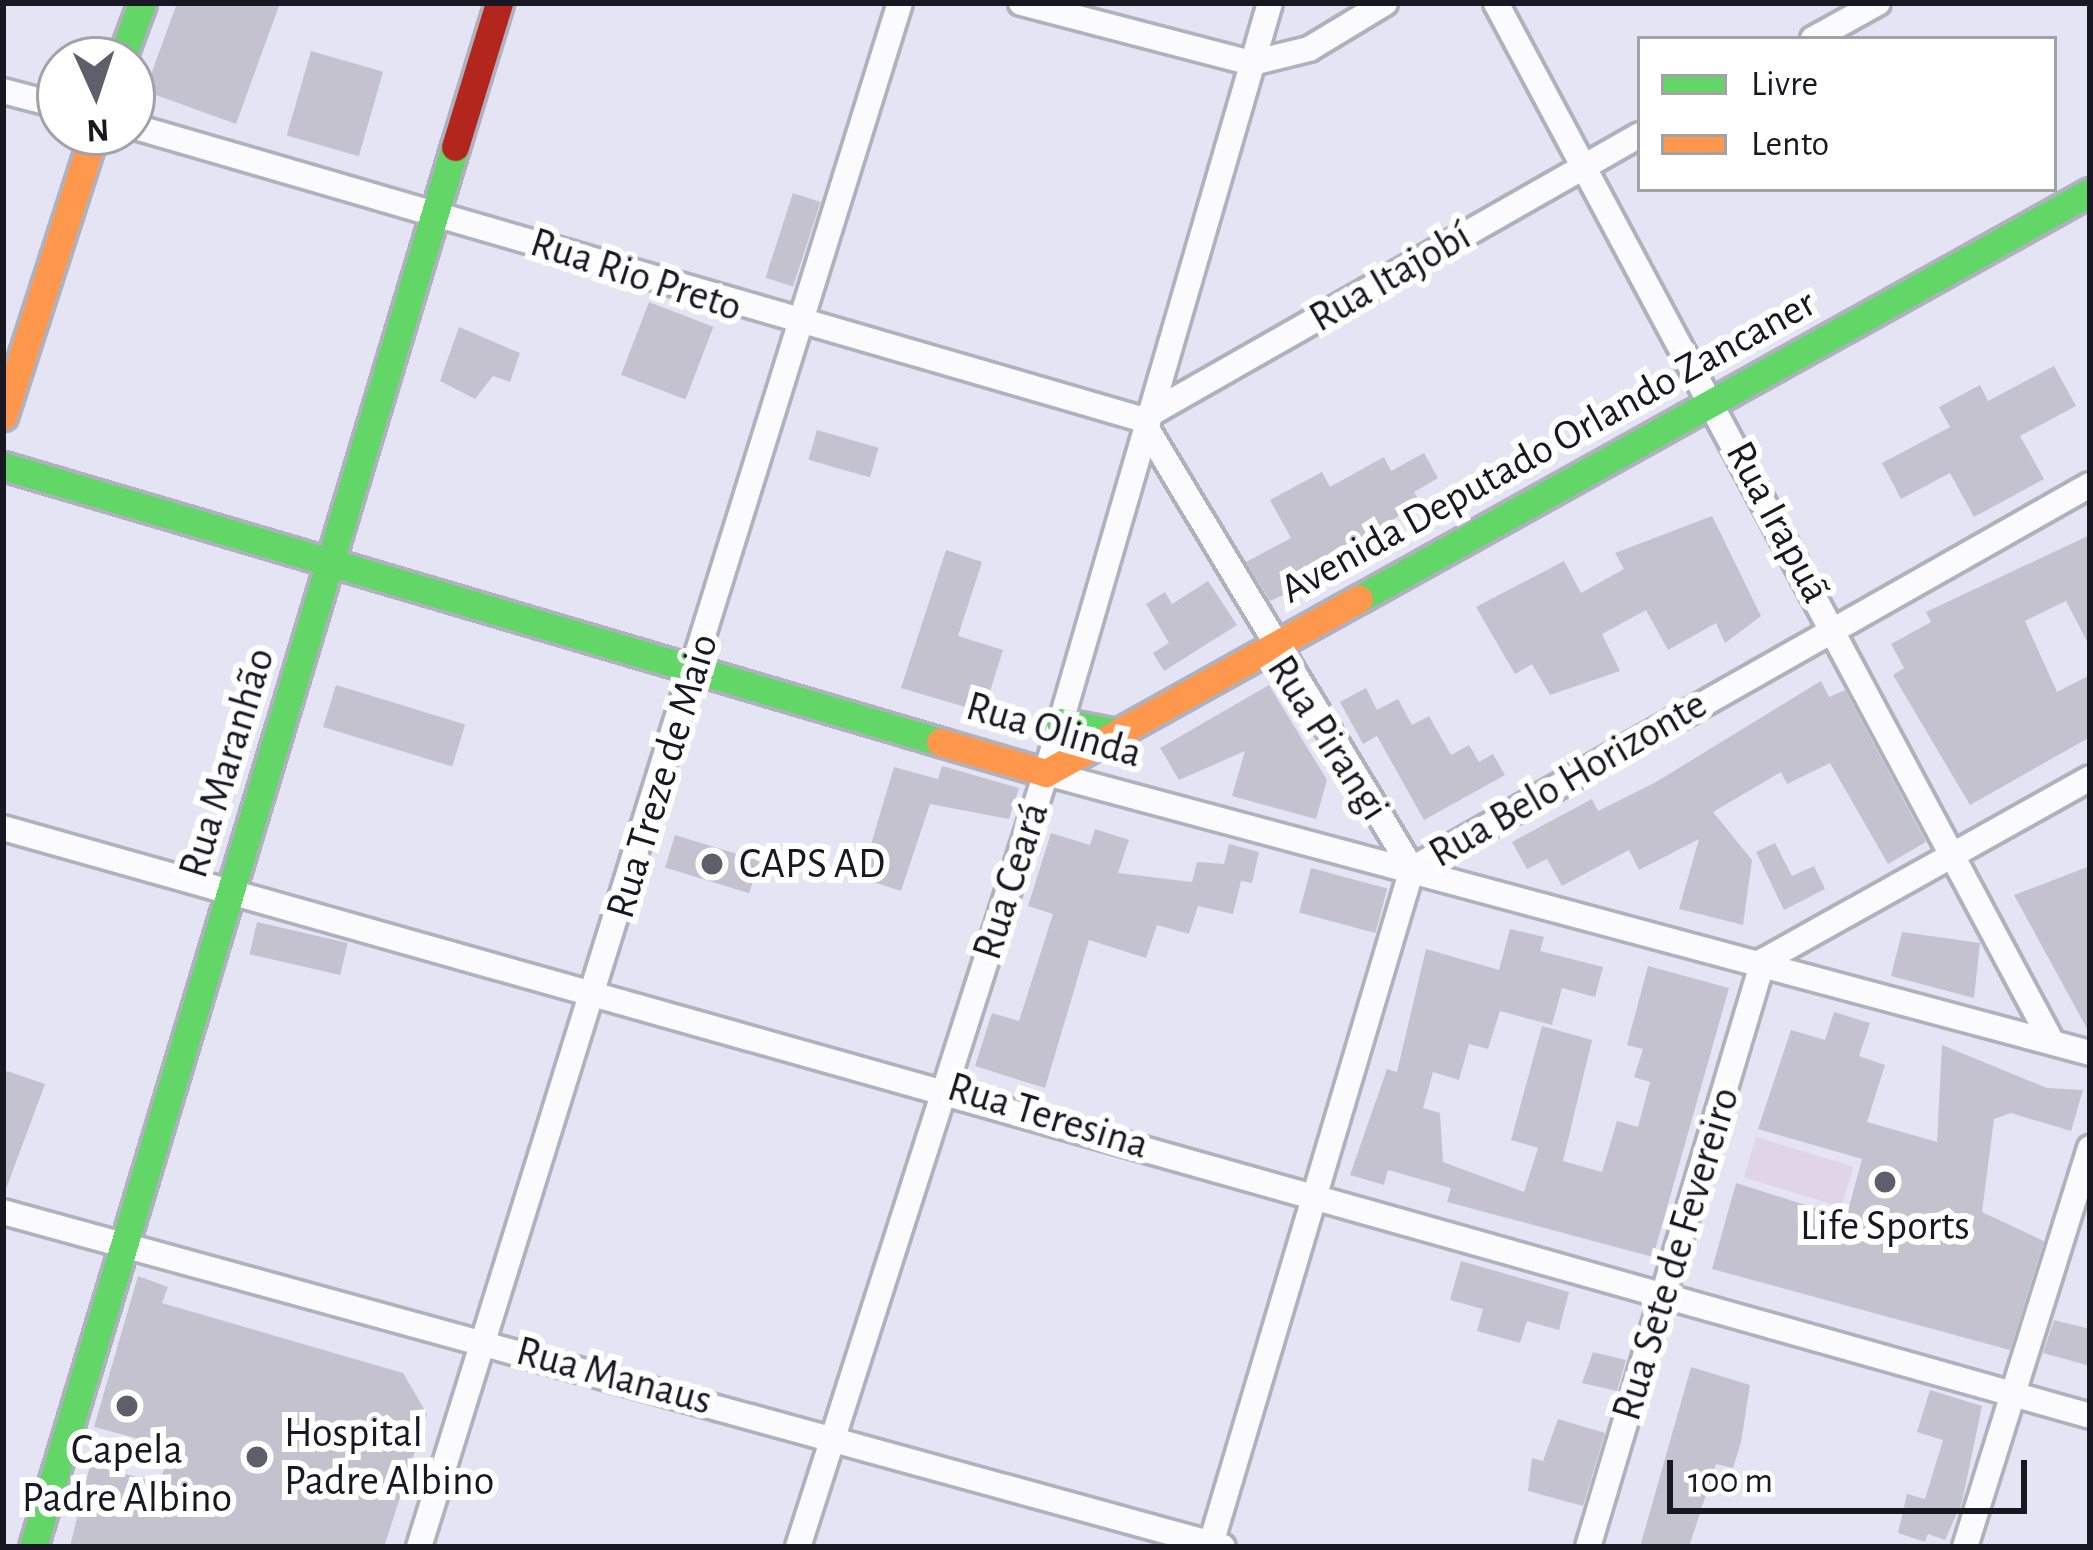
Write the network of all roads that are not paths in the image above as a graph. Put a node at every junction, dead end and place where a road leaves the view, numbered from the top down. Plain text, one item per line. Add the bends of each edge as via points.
1 (142, 3) edge
2 (499, 3) edge
3 (899, 3) edge
4 (1021, 3) edge
5 (1270, 3) edge
6 (1385, 3) edge
7 (1496, 3) edge
8 (1878, 3) edge
9 (130, 36) edge
10 (1818, 36) edge
11 (1252, 64) junction
12 (3, 91) edge
13 (36, 100) edge
14 (156, 133) edge
15 (1637, 137) edge
16 (87, 156) edge
17 (1588, 164) junction
18 (2090, 192) edge
19 (438, 212) junction
20 (800, 326) junction
21 (1715, 403) junction
22 (3, 416) edge
23 (1141, 419) junction
24 (3, 466) edge
25 (2090, 484) edge
26 (331, 563) junction
27 (1833, 627) junction
28 (1270, 649) junction
29 (693, 671) junction
30 (1060, 722) junction
31 (1118, 733) junction
32 (1046, 773) junction
33 (2090, 778) edge
34 (3, 829) edge
35 (1954, 853) junction
36 (1412, 869) junction
37 (233, 891) junction
38 (1763, 961) junction
39 (598, 989) junction
40 (2053, 1042) junction
41 (2090, 1053) edge
42 (945, 1085) junction
43 (2090, 1148) edge
44 (1313, 1195) junction
45 (3, 1213) edge
46 (131, 1248) junction
47 (1666, 1291) junction
48 (485, 1342) junction
49 (2014, 1393) junction
50 (2090, 1416) edge
51 (831, 1434) junction
52 (1215, 1546) edge
53 (33, 1547) edge
54 (419, 1547) edge
55 (798, 1547) edge
56 (1588, 1547) edge
57 (1965, 1547) edge

1 - 9 street
2 - 19 street, Rua Maranhão
3 - 20 street, Rua Treze de Maio
4 - 11 street
5 - 11 street, Rua Ceará
6 - 11 street via 1309,49
7 - 17 street, Rua Irapuã
8 - 10 street
11 - 23 street, Rua Ceará
12 - 13 street
14 - 19 street, Rua Rio Preto
15 - 17 street, Rua Itajobí
16 - 22 street
17 - 21 street, Rua Irapuã
17 - 23 street, Rua Itajobí
18 - 21 street, Avenida Deputado Orlando Zancaner
19 - 20 street, Rua Rio Preto
19 - 26 street, Rua Maranhão
20 - 23 street, Rua Rio Preto
20 - 29 street, Rua Treze de Maio
21 - 27 street, Rua Irapuã
21 - 28 street, Avenida Deputado Orlando Zancaner
23 - 28 street, Rua Pirangi
23 - 30 street, Rua Ceará
24 - 26 street, Rua Olinda
25 - 27 street, Rua Belo Horizonte
26 - 29 street, Rua Olinda
26 - 37 street, Rua Maranhão
27 - 35 street, Rua Irapuã
27 - 36 street, Rua Belo Horizonte
28 - 31 street, Avenida Deputado Orlando Zancaner
28 - 36 street, Rua Pirangi
29 - 32 street, Rua Olinda
29 - 39 street, Rua Treze de Maio
30 - 31 street
30 - 32 street, Rua Ceará
31 - 32 street, Avenida Deputado Orlando Zancaner
32 - 36 street, Rua Olinda
32 - 42 street, Rua Ceará
33 - 35 street
34 - 37 street, Rua Teresina
35 - 38 street
35 - 40 street, Rua Irapuã
36 - 38 street, Rua Olinda
36 - 44 street, Rua Belo Horizonte
37 - 39 street, Rua Teresina
37 - 46 street, Rua Maranhão
38 - 40 street, Rua Olinda
38 - 47 street, Rua Sete de Fevereiro
39 - 42 street, Rua Teresina
39 - 48 street, Rua Treze de Maio
40 - 41 street, Rua Olinda
42 - 44 street, Rua Teresina
42 - 51 street, Rua Ceará
43 - 49 street
44 - 47 street, Rua Teresina
44 - 52 street, Rua Belo Horizonte
45 - 46 street, Rua Manaus
46 - 48 street, Rua Manaus
46 - 53 street, Rua Maranhão
47 - 49 street, Rua Teresina
47 - 56 street, Rua Sete de Fevereiro
48 - 51 street, Rua Manaus
48 - 54 street, Rua Treze de Maio
49 - 50 street, Rua Teresina
49 - 57 street
51 - 52 street, Rua Manaus
51 - 55 street, Rua Ceará

